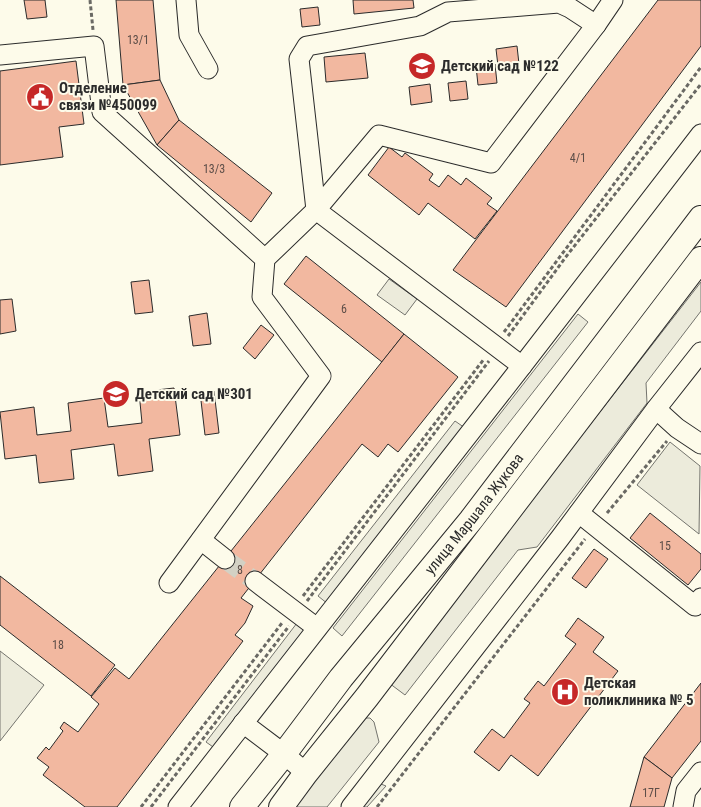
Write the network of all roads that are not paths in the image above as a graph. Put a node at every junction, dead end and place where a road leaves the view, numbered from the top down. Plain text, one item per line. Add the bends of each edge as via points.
1 (186, 0) edge
2 (613, 0) edge
3 (596, 25) junction
4 (0, 55) edge
5 (208, 69) dead end
6 (701, 134) edge
7 (316, 210) junction
8 (701, 218) edge
9 (265, 259) junction
10 (701, 259) edge
11 (701, 352) edge
12 (522, 366) junction
13 (656, 409) junction
14 (701, 444) edge
15 (579, 513) junction
16 (201, 540) junction
17 (225, 559) tunnel mouth
18 (254, 581) tunnel mouth
19 (169, 583) dead end
20 (701, 598) edge
21 (317, 628) junction
22 (243, 723) junction
23 (284, 754) junction
24 (701, 772) edge
25 (306, 773) junction
26 (178, 807) edge
27 (242, 807) edge
28 (282, 807) edge
29 (351, 807) edge
30 (682, 807) edge

1 - 5 street via 189,35
2 - 3 street
3 - 7 street via 491,163 379,135
3 - 7 street via 559,3 448,12 420,26 307,46 299,59
4 - 9 street via 94,46 102,112
6 - 12 street
7 - 9 street
7 - 12 street
8 - 23 main road, улица Маршала Жукова via 471,520 341,678
9 - 16 street via 262,297 321,376
10 - 25 main road, улица Маршала Жукова
11 - 13 street
12 - 21 street
13 - 14 street
13 - 15 street
15 - 20 street via 695,606
15 - 29 street
16 - 17 street
16 - 19 street
18 - 21 street
21 - 22 street
22 - 23 street
22 - 26 street
23 - 25 street
23 - 27 main road, улица Маршала Жукова
24 - 30 street via 686,791
25 - 28 main road, улица Маршала Жукова

